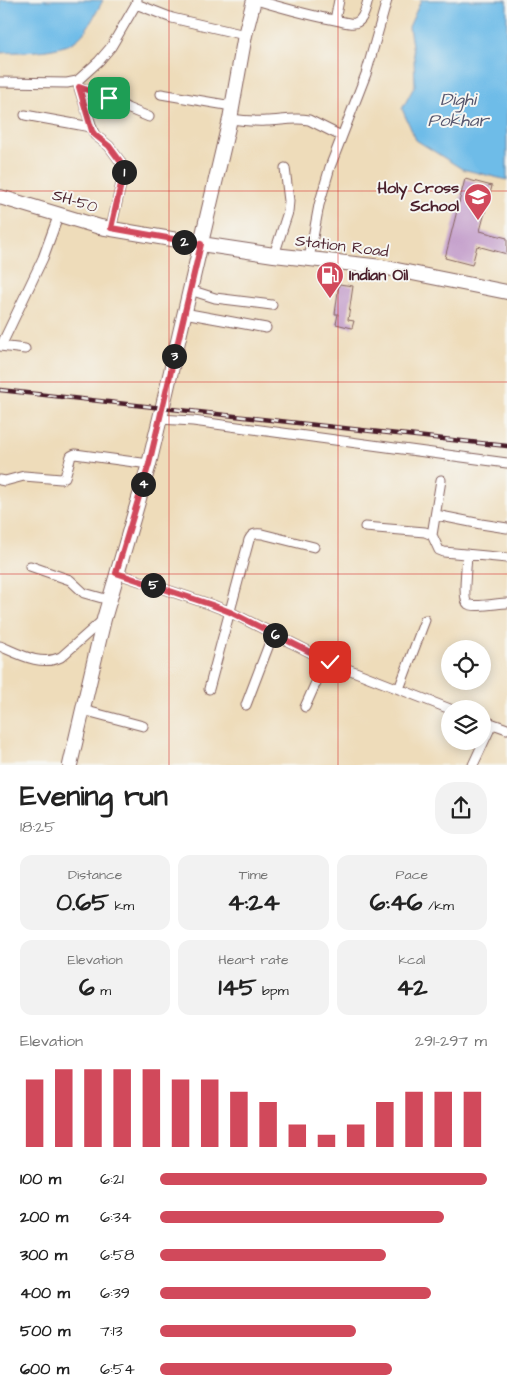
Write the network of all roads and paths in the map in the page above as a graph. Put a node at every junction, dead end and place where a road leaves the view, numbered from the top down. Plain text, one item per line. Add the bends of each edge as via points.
1 (255, 0) edge
2 (339, 0) edge
3 (368, 0) edge
4 (387, 0) edge
5 (136, 2) edge
6 (335, 20) junction
7 (245, 35) junction
8 (0, 82) edge
9 (78, 84) junction
10 (161, 94) dead end
11 (231, 113) junction
12 (25, 115) dead end
13 (149, 116) dead end
14 (91, 127) junction
15 (342, 136) junction
16 (285, 168) dead end
17 (0, 195) edge
18 (58, 214) junction
19 (111, 228) junction
20 (201, 244) junction
21 (274, 255) junction
22 (309, 259) junction
23 (190, 290) junction
24 (507, 292) edge
25 (272, 305) dead end
26 (184, 313) junction
27 (266, 328) dead end
28 (0, 346) edge
29 (25, 349) dead end
30 (160, 419) junction
31 (507, 463) edge
32 (149, 464) junction
33 (0, 480) edge
34 (441, 480) dead end
35 (436, 515) junction
36 (365, 527) dead end
37 (507, 528) edge
38 (432, 535) junction
39 (314, 547) dead end
40 (467, 554) junction
41 (507, 558) edge
42 (30, 566) dead end
43 (116, 573) junction
44 (109, 600) junction
45 (507, 602) edge
46 (230, 612) junction
47 (104, 619) junction
48 (425, 620) dead end
49 (273, 634) junction
50 (0, 646) edge
51 (326, 660) junction
52 (209, 689) dead end
53 (399, 689) junction
54 (246, 705) dead end
55 (441, 705) edge
56 (305, 707) dead end
57 (83, 710) junction
58 (492, 724) joint
59 (144, 726) dead end
60 (507, 730) edge
61 (70, 765) edge
62 (473, 765) edge

1 - 6 street
1 - 7 main road
2 - 6 street
3 - 6 street via 356,23
4 - 15 street via 366,74
5 - 7 street via 172,18
5 - 9 street via 111,47
7 - 11 main road
8 - 9 street
9 - 13 street
9 - 14 street
10 - 11 street
11 - 15 street via 265,122 296,118 309,120
11 - 20 main road
12 - 14 street
14 - 19 street via 95,135 109,146 124,171
15 - 22 street via 319,205
16 - 21 street via 288,212
17 - 18 main road, SH-50
18 - 19 main road, SH-50
18 - 28 street via 42,258
19 - 20 main road, SH-50
20 - 21 main road, Station Road
20 - 23 main road
21 - 22 main road, Station Road
22 - 24 main road, Station Road via 382,267
23 - 25 street via 215,298
23 - 26 main road
26 - 27 street
26 - 30 main road
28 - 29 street
30 - 31 street
30 - 32 main road
32 - 33 street via 75,454 71,456 65,477 61,479 24,476
32 - 43 main road
34 - 35 street
35 - 37 street
35 - 38 street
36 - 38 street
38 - 40 street via 439,550
39 - 46 street via 262,534 251,535
40 - 41 street
40 - 45 street via 466,603
42 - 44 street via 70,580 84,593
43 - 44 main road
43 - 46 street
44 - 47 main road
46 - 49 street
46 - 52 street
47 - 50 street via 54,660 41,661
47 - 57 main road
48 - 53 street
49 - 51 street
49 - 54 street
51 - 53 street
51 - 56 street
53 - 55 street
57 - 59 street
57 - 61 main road
58 - 60 street
58 - 62 street

